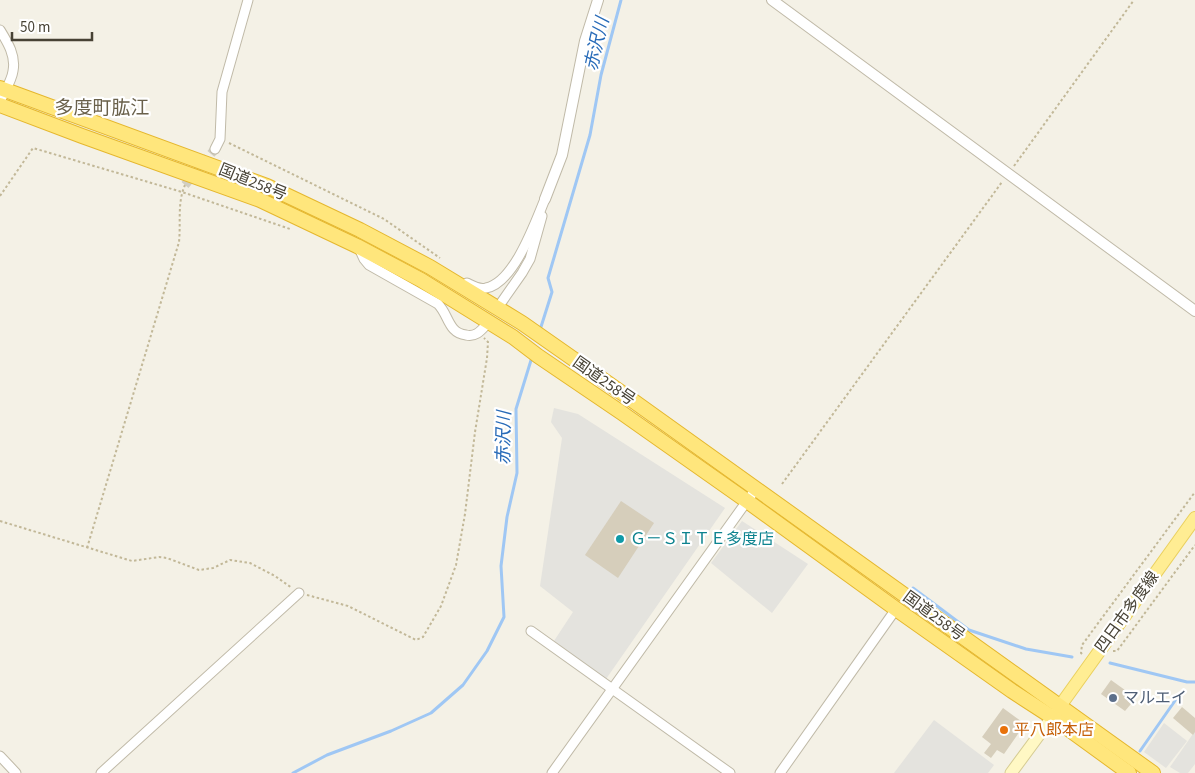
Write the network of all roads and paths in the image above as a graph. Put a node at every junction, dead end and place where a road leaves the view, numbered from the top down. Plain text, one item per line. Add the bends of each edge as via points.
1 (248, 0) edge
2 (598, 0) edge
3 (772, 0) edge
4 (1134, 0) edge
5 (0, 30) edge
6 (2, 93) edge
7 (0, 105) edge
8 (220, 139) junction
9 (215, 149) tunnel mouth
10 (1008, 173) junction
11 (185, 185) tunnel mouth
12 (182, 192) junction
13 (0, 196) edge
14 (545, 200) junction
15 (294, 230) dead end
16 (358, 246) junction
17 (446, 262) dead end
18 (430, 267) junction
19 (501, 303) dead end
20 (1195, 310) edge
21 (486, 325) dead end
22 (480, 333) junction
23 (782, 484) dead end
24 (756, 489) junction
25 (1195, 492) edge
26 (747, 501) junction
27 (1195, 518) edge
28 (0, 521) edge
29 (1195, 545) edge
30 (87, 548) junction
31 (299, 593) junction
32 (896, 609) junction
33 (531, 631) dead end
34 (1104, 645) junction
35 (1092, 661) junction
36 (612, 689) junction
37 (1056, 712) junction
38 (0, 756) edge
39 (16, 773) edge
40 (102, 773) edge
41 (552, 773) edge
42 (730, 773) edge
43 (780, 773) edge
44 (1012, 773) edge
45 (1129, 773) edge
46 (1153, 773) edge

1 - 8 street via 222,92
2 - 14 street via 585,41 562,155
3 - 10 street
4 - 10 path
5 - 6 street via 10,45 13,59 13,72
6 - 18 highway, 国道258号 via 267,186
7 - 16 highway, 国道258号 via 260,200
8 - 9 street
8 - 17 path via 384,219
10 - 20 street
10 - 23 path
11 - 12 path
12 - 13 path via 33,148
12 - 15 path
12 - 30 path via 180,242
14 - 18 street via 521,254 495,286 479,289
14 - 19 street via 530,259
16 - 22 street via 370,265 438,304 456,332 471,336
16 - 26 highway, 国道258号 via 422,280 513,337
18 - 24 highway, 国道258号 via 522,323
21 - 22 street
22 - 31 path via 488,342 487,358 456,566 441,606 423,637 416,640 348,606
24 - 26 street
24 - 37 highway, 国道258号
25 - 35 path via 1082,645 1081,654
26 - 32 highway, 国道258号
26 - 36 street
27 - 34 main road, 四日市多度線
28 - 30 path
29 - 34 path via 1117,651
30 - 31 path via 132,562 167,558 199,570 230,560 250,563
31 - 40 street
32 - 37 highway, 国道258号 via 1004,686
32 - 43 street
33 - 36 street
34 - 35 main road, 四日市多度線
35 - 37 main road, 四日市多度線
36 - 41 street
36 - 42 street
37 - 44 main road
37 - 45 highway, 国道258号
37 - 46 highway, 国道258号
38 - 39 street

